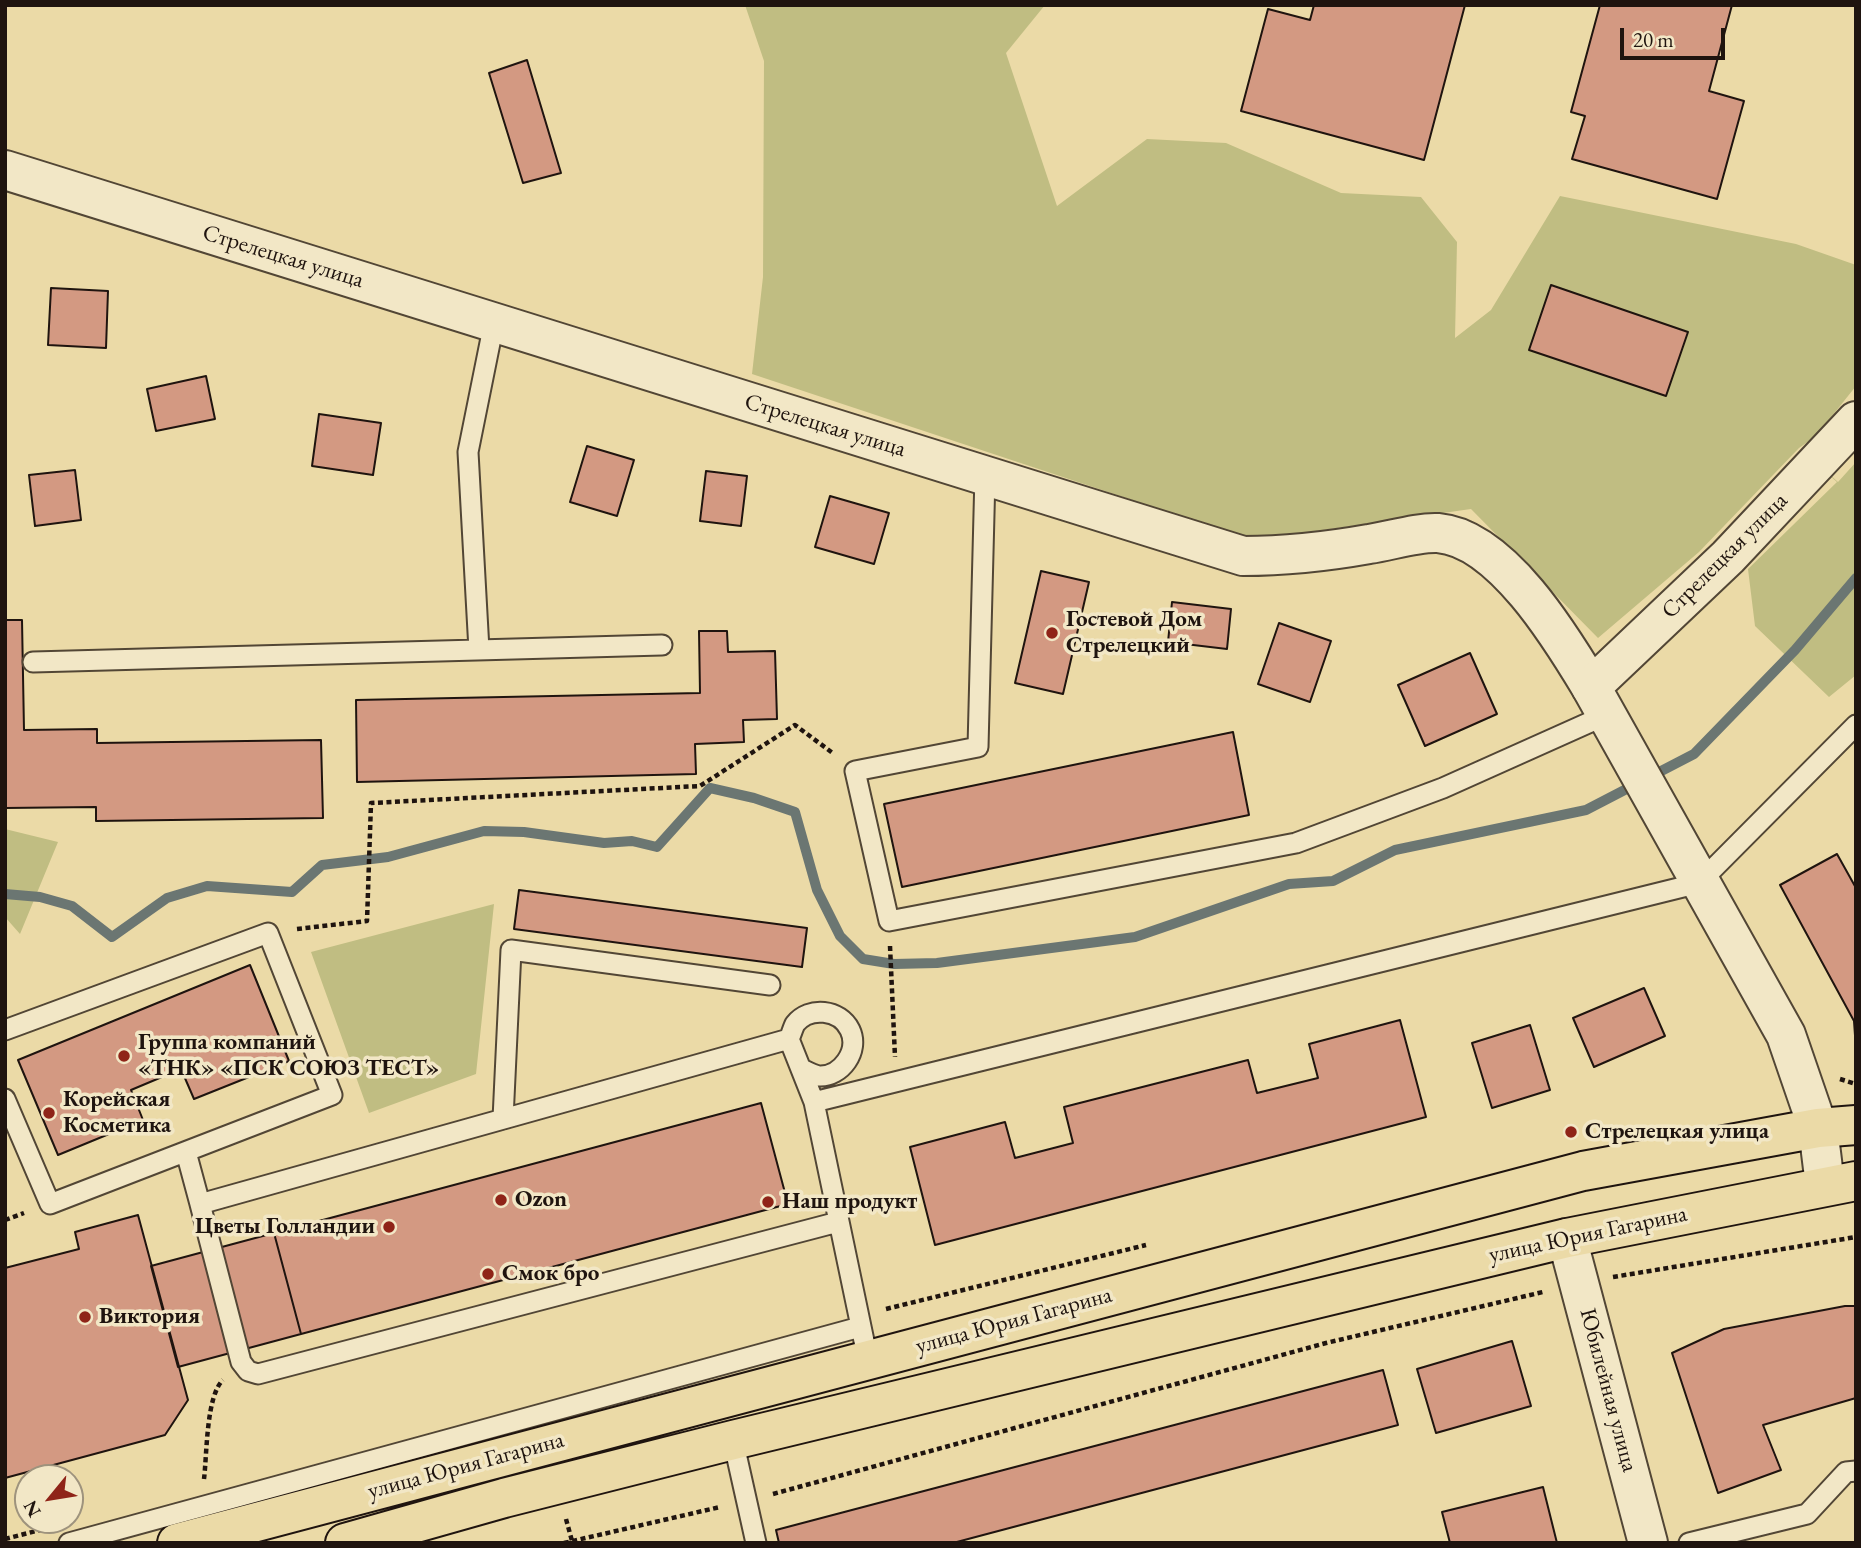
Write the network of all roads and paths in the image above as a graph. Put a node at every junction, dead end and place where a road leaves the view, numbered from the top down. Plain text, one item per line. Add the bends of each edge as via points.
1 (5, 170) edge
2 (494, 323) junction
3 (1856, 421) edge
4 (985, 475) junction
5 (662, 645) dead end
6 (479, 650) junction
7 (33, 662) dead end
8 (1598, 701) junction
9 (1856, 725) edge
10 (855, 771) junction
11 (1699, 883) junction
12 (268, 933) junction
13 (890, 947) dead end
14 (770, 985) dead end
15 (5, 1030) edge
16 (789, 1039) junction
17 (803, 1070) junction
18 (1836, 1074) dead end
19 (896, 1082) junction
20 (1856, 1084) edge
21 (5, 1099) edge
22 (814, 1102) junction
23 (503, 1119) junction
24 (1856, 1125) edge
25 (1818, 1128) junction
26 (186, 1152) junction
27 (1840, 1183) edge
28 (200, 1204) junction
29 (838, 1222) junction
30 (1856, 1237) edge
31 (1567, 1238) junction
32 (1154, 1243) dead end
33 (1580, 1283) junction
34 (862, 1334) junction
35 (242, 1362) junction
36 (733, 1440) junction
37 (1856, 1471) edge
38 (203, 1488) dead end
39 (746, 1502) junction
40 (25, 1534) edge
41 (5, 1539) edge
42 (573, 1542) edge
43 (69, 1543) edge
44 (177, 1543) edge
45 (345, 1543) edge
46 (564, 1543) edge
47 (756, 1543) edge
48 (1648, 1543) edge
49 (1689, 1543) edge

1 - 2 street, Стрелецкая улица
2 - 4 street, Стрелецкая улица
2 - 6 lane via 468,452
3 - 8 street, Стрелецкая улица
4 - 8 street, Стрелецкая улица via 1242,556 1300,556 1438,533 1476,545 1559,633
4 - 10 lane via 978,747
5 - 6 lane
6 - 7 lane
8 - 10 lane via 1443,788 1296,843 889,921
8 - 11 street, Стрелецкая улица
9 - 11 lane
10 - 12 path via 795,725 700,786 370,803 367,921
11 - 19 lane
11 - 25 street, Стрелецкая улица via 1786,1035
12 - 15 lane
12 - 26 lane via 332,1096
13 - 19 path
14 - 23 lane via 511,950
16 - 17 lane
16 - 17 lane via 795,1024 808,1014 825,1012 850,1030 853,1046 847,1062 835,1073 819,1076
16 - 23 lane
17 - 22 lane
18 - 20 path
19 - 22 lane
21 - 26 lane via 50,1204
22 - 29 lane
23 - 28 lane
24 - 25 main road, улица Юрия Гагарина
25 - 27 street, Стрелецкая улица
25 - 34 main road, улица Юрия Гагарина via 1583,1171
26 - 28 lane
27 - 31 main road, улица Юрия Гагарина
28 - 35 lane
29 - 34 lane
29 - 35 lane via 258,1374 248,1371
30 - 33 path
31 - 33 street, Юбилейная улица
31 - 36 main road, улица Юрия Гагарина
32 - 34 path
33 - 39 path via 1326,1343
33 - 48 street, Юбилейная улица
34 - 43 lane
34 - 44 main road, улица Юрия Гагарина
35 - 38 path via 217,1386
36 - 39 lane
36 - 45 main road, улица Юрия Гагарина
37 - 49 lane via 1846,1472 1807,1514
39 - 42 path
39 - 47 lane
40 - 41 path
42 - 46 path

